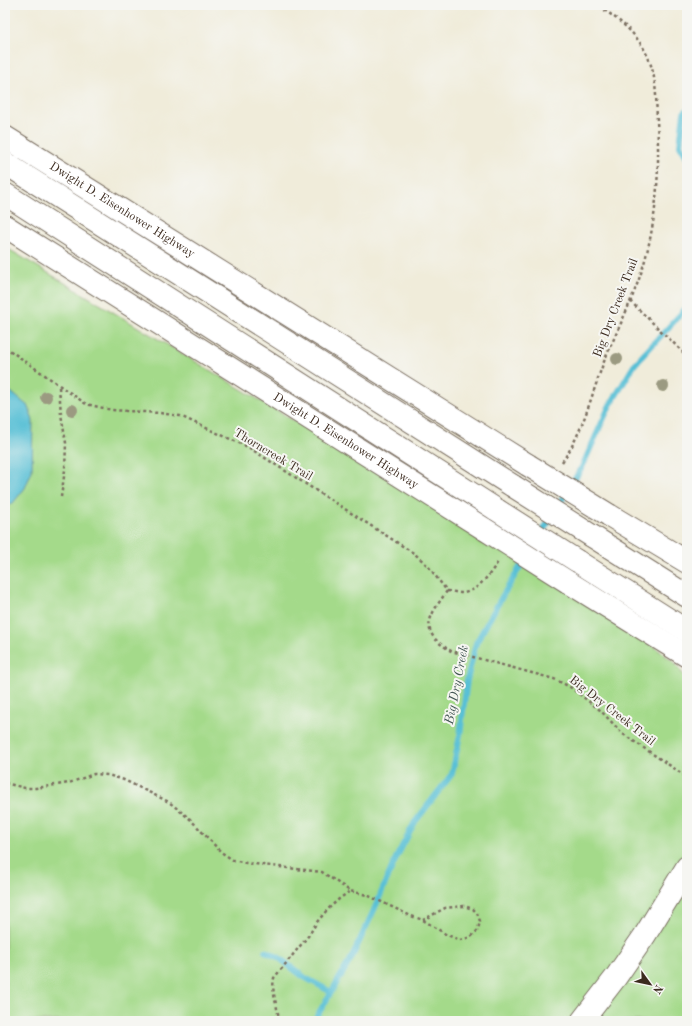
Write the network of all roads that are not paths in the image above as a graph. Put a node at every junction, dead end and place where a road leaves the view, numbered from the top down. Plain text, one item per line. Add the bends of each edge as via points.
1 (5, 137) edge
2 (5, 163) edge
3 (5, 194) edge
4 (5, 226) edge
5 (687, 562) edge
6 (687, 596) edge
7 (687, 631) edge
8 (687, 656) edge
9 (687, 867) edge
10 (680, 892) edge
11 (582, 1021) edge

1 - 5 main road, Dwight D. Eisenhower Highway, bridge
2 - 6 main road, bridge
3 - 7 main road, bridge
4 - 8 main road, Dwight D. Eisenhower Highway, bridge
9 - 10 main road
10 - 11 main road

